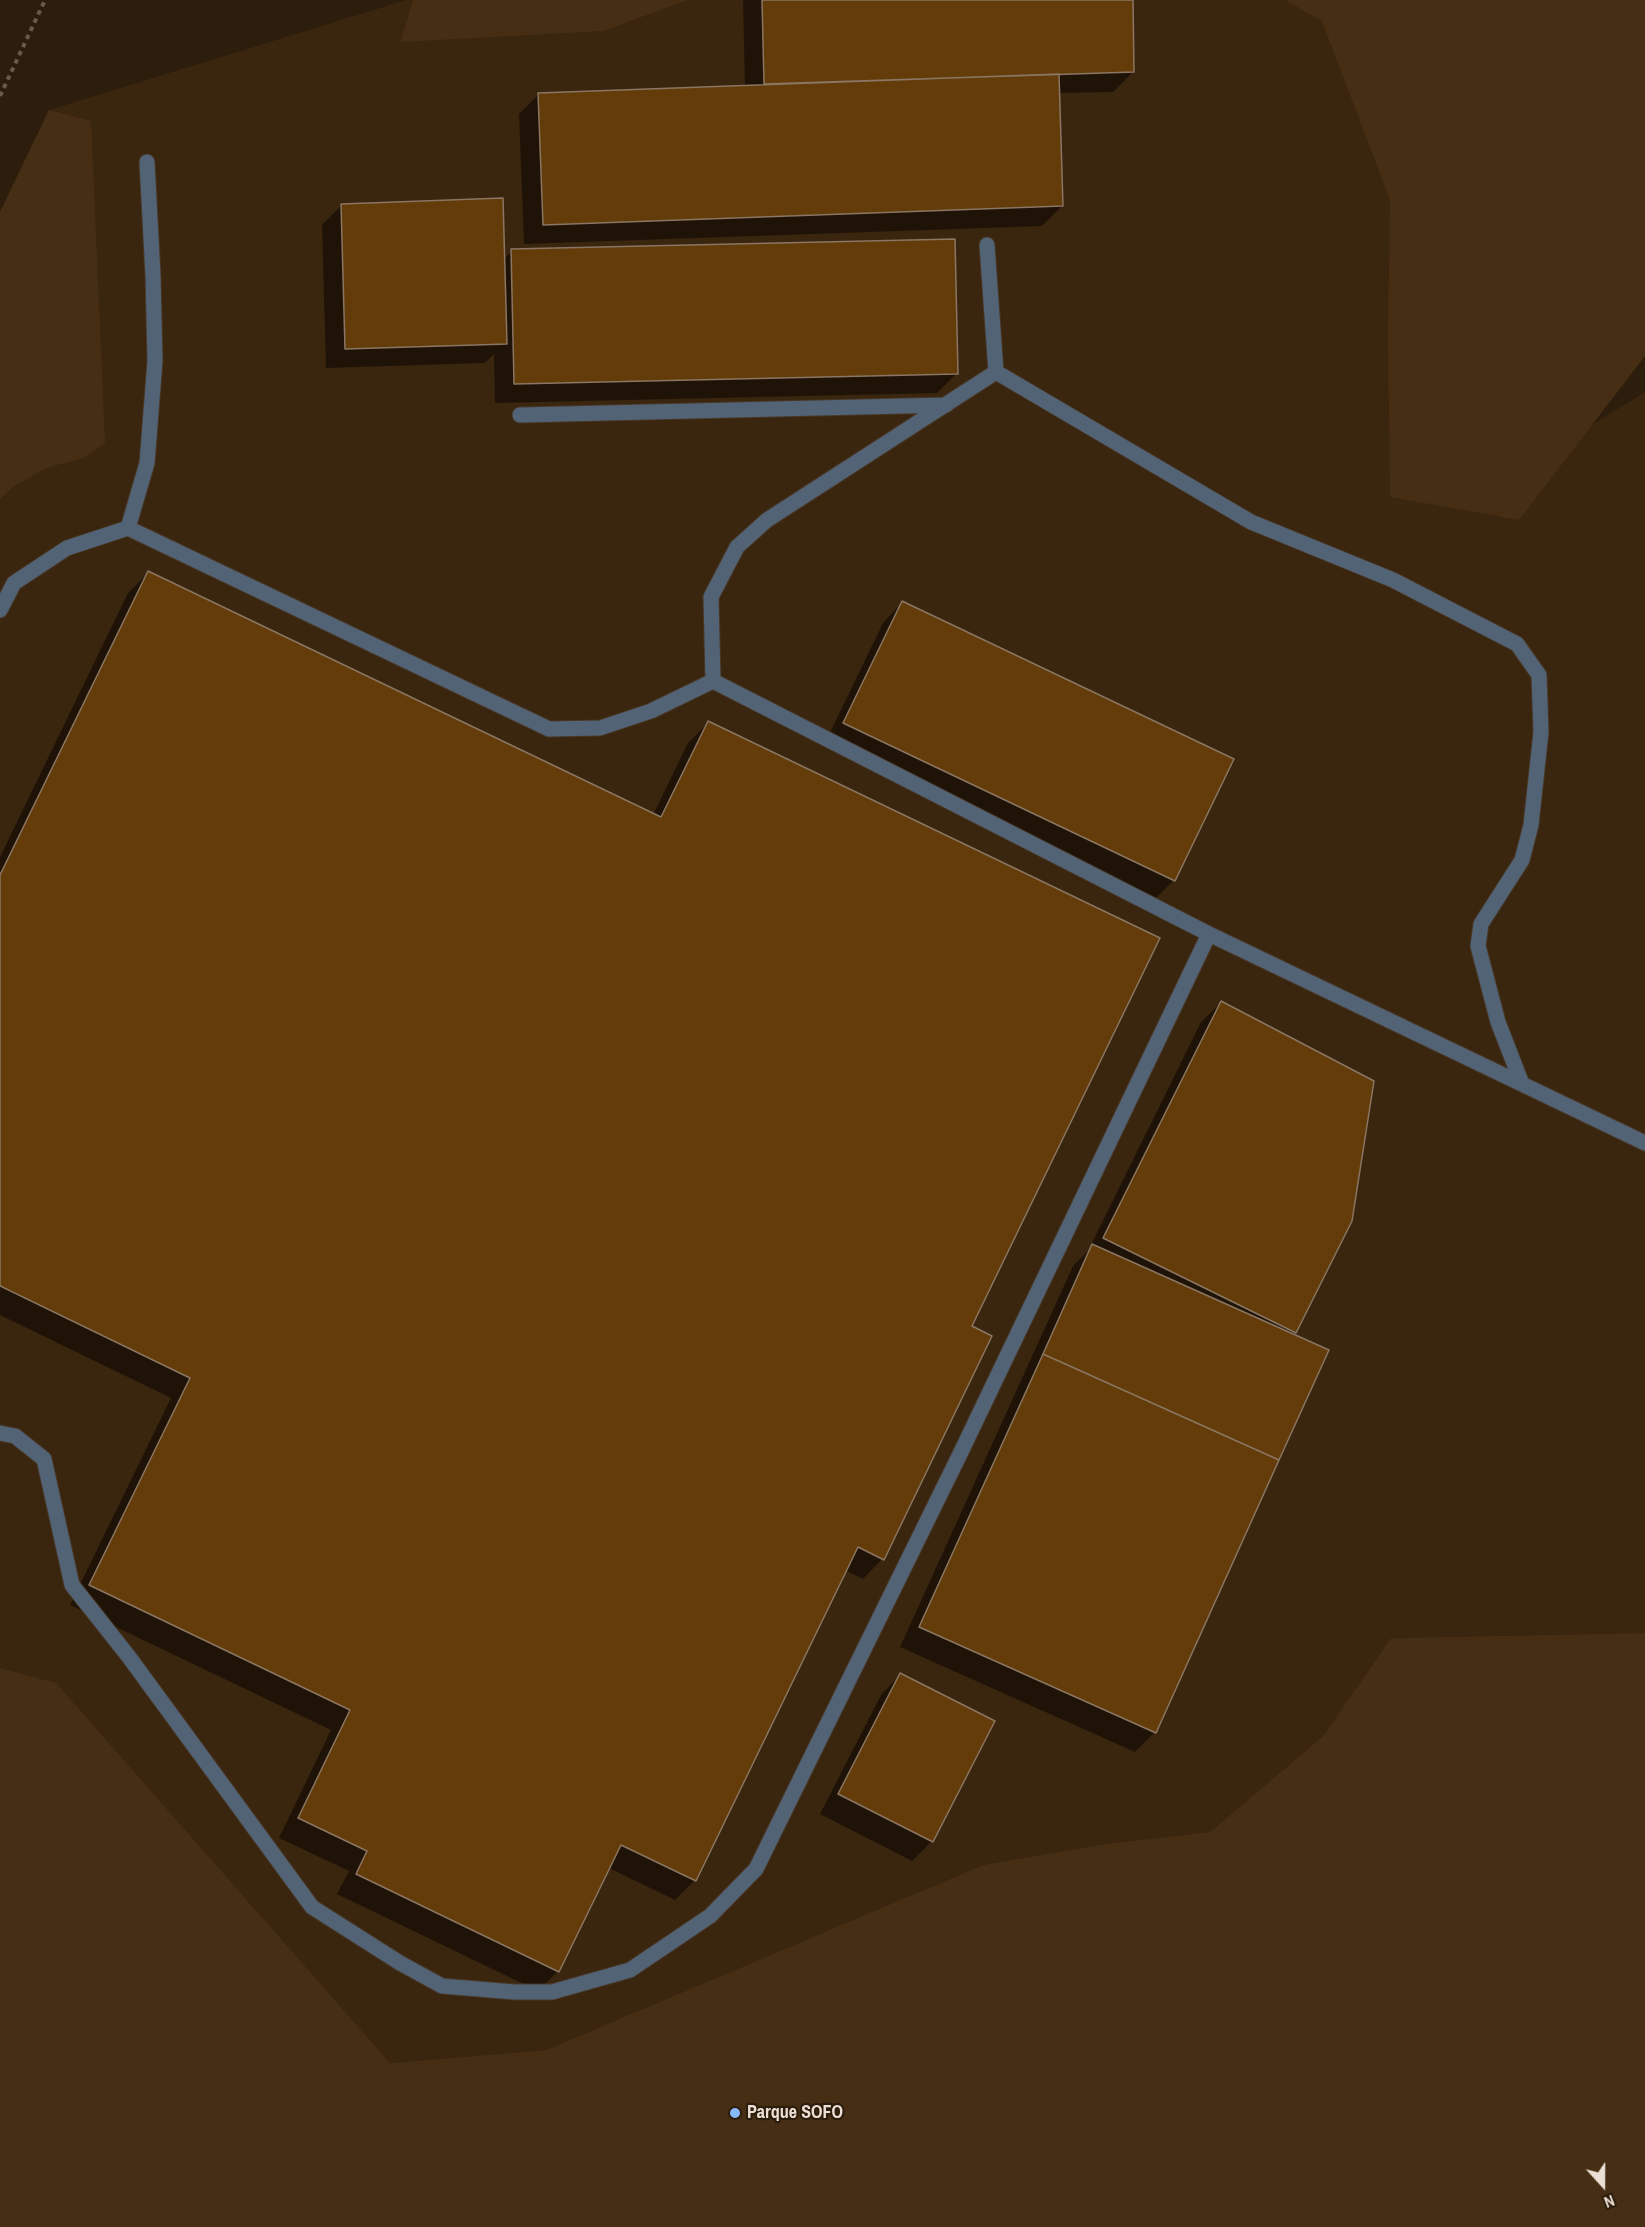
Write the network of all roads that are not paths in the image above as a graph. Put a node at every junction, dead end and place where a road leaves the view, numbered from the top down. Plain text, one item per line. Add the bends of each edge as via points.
1 (147, 162) dead end
2 (987, 245) dead end
3 (996, 372) junction
4 (946, 405) junction
5 (520, 415) dead end
6 (128, 528) junction
7 (0, 610) edge
8 (713, 681) junction
9 (1209, 934) junction
10 (1522, 1084) junction
11 (1645, 1143) edge
12 (0, 1432) edge

1 - 6 lane via 155,361 147,463
2 - 3 lane
3 - 4 lane
3 - 10 lane via 1251,522 1393,580 1517,644 1539,675 1541,732 1531,825 1521,860 1481,924 1478,946 1498,1022
4 - 5 lane
4 - 8 lane via 767,520 737,547 711,597
6 - 7 lane via 67,548 14,583
6 - 8 lane via 549,729 600,728 651,711
8 - 9 lane
9 - 10 lane
9 - 12 lane via 756,1869 710,1916 630,1970 552,1992 442,1986 312,1907 72,1585 44,1459 15,1436
10 - 11 lane

